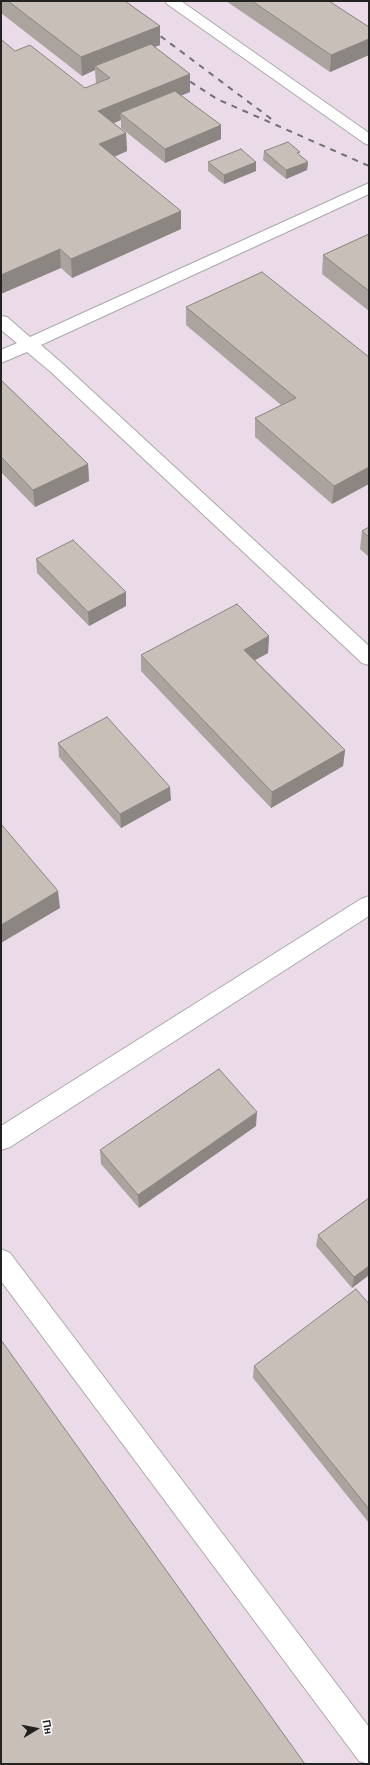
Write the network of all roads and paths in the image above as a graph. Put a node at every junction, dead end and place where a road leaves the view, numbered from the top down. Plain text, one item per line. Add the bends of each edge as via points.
1 (172, 1) edge
2 (369, 140) edge
3 (369, 188) edge
4 (1, 321) edge
5 (29, 344) junction
6 (1, 357) edge
7 (369, 658) edge
8 (369, 905) edge
9 (1, 1139) edge
10 (1, 1261) edge
11 (369, 1751) edge

1 - 2 lane
3 - 5 lane
4 - 5 lane
5 - 6 lane
5 - 7 lane
8 - 9 lane
10 - 11 lane

